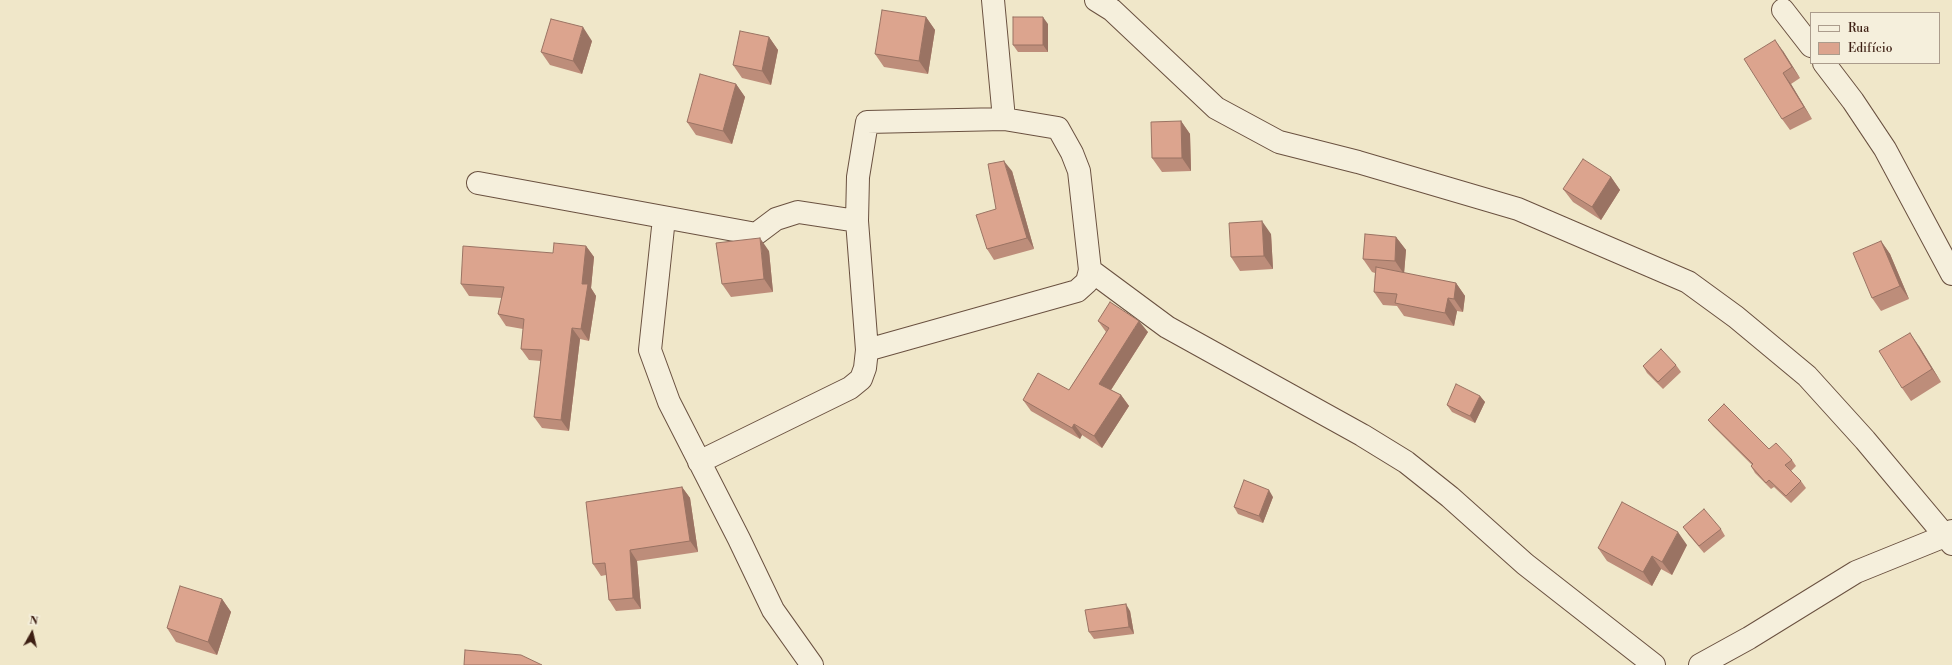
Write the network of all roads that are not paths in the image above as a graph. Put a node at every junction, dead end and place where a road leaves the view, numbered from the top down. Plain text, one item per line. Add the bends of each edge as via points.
1 (994, 0) edge
2 (1096, 0) edge
3 (1783, 10) dead end
4 (1810, 45) edge
5 (1825, 64) edge
6 (1004, 119) junction
7 (478, 183) dead end
8 (664, 218) junction
9 (857, 221) junction
10 (1090, 270) junction
11 (1952, 274) edge
12 (867, 350) junction
13 (699, 462) junction
14 (1950, 537) edge
15 (812, 665) edge
16 (1654, 665) edge
17 (1700, 665) edge

1 - 6 street
2 - 14 street via 1112,10 1216,108 1278,142 1358,162 1518,209 1688,282 1736,317 1807,376
3 - 4 street
5 - 11 street via 1885,149
6 - 9 street via 867,122 858,177
6 - 10 street via 1058,128 1079,171
7 - 8 street
8 - 9 street via 756,234 776,219 798,212
8 - 13 street via 650,350 669,402
9 - 12 street
10 - 12 street via 1087,282 1078,291
10 - 16 street via 1167,327 1406,462 1450,497 1525,564
12 - 13 street via 865,368 860,379 850,388
13 - 15 street via 773,610
14 - 17 street via 1856,572

